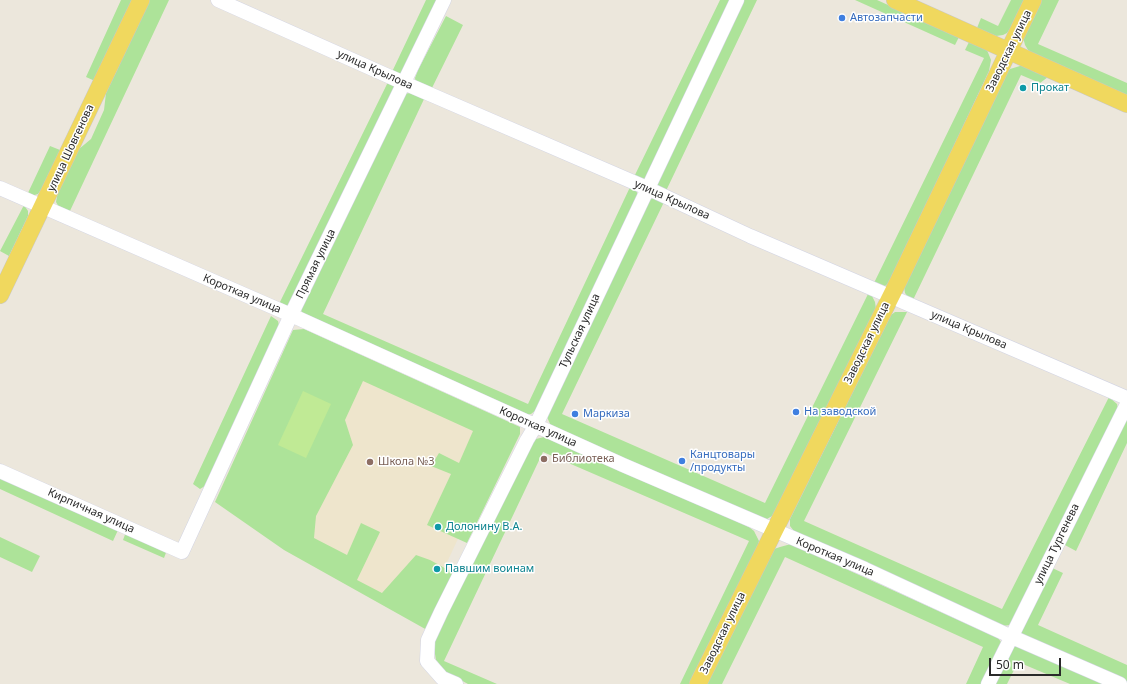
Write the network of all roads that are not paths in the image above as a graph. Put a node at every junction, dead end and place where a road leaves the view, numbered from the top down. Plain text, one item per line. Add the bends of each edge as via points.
1 (140, 0) edge
2 (218, 0) edge
3 (444, 0) edge
4 (737, 0) edge
5 (895, 0) edge
6 (1033, 0) edge
7 (1008, 51) junction
8 (404, 83) junction
9 (1127, 104) edge
10 (0, 188) edge
11 (647, 188) junction
12 (43, 207) junction
13 (0, 295) edge
14 (890, 296) junction
15 (291, 315) junction
16 (1127, 398) edge
17 (1127, 404) edge
18 (536, 426) junction
19 (0, 471) edge
20 (774, 530) junction
21 (182, 552) joint
22 (1012, 637) junction
23 (456, 684) edge
24 (698, 684) edge
25 (988, 684) edge
26 (1120, 684) edge

1 - 12 main road, улица Шовгенова
2 - 8 street, улица Крылова
3 - 8 street, Прямая улица
4 - 11 street, Тульская улица
5 - 7 main road
6 - 7 main road, Заводская улица
7 - 9 main road
7 - 14 main road, Заводская улица
8 - 11 street, улица Крылова
8 - 15 street, Прямая улица
10 - 12 street, Короткая улица
11 - 14 street, улица Крылова via 750,236
11 - 18 street, Тульская улица
12 - 13 main road, улица Шовгенова
12 - 15 street, Короткая улица
14 - 16 street, улица Крылова
14 - 20 main road, Заводская улица
15 - 18 street, Короткая улица
15 - 21 street, Прямая улица
17 - 22 street, улица Тургенева
18 - 20 street, Короткая улица
18 - 23 street, Тульская улица via 428,640 427,661 442,678
19 - 21 street, Кирпичная улица
20 - 22 street, Короткая улица
20 - 24 main road, Заводская улица
22 - 25 street, улица Тургенева
22 - 26 street, Короткая улица

